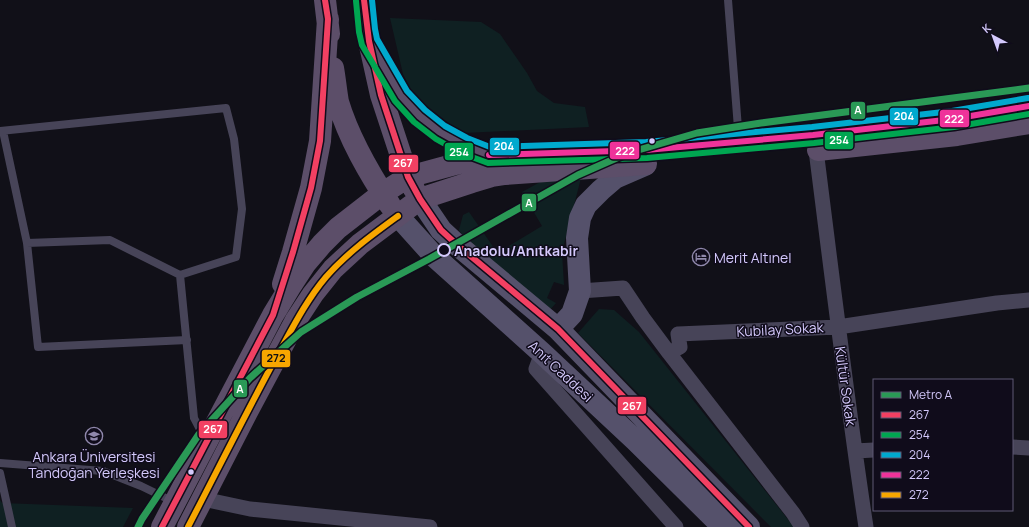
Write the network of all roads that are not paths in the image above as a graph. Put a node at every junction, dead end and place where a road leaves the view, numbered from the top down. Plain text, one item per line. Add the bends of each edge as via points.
1 (364, 0) edge
2 (728, 0) edge
3 (326, 10) edge
4 (369, 41) junction
5 (1029, 106) edge
6 (1029, 122) edge
7 (1, 131) edge
8 (739, 142) junction
9 (816, 150) junction
10 (489, 156) junction
11 (647, 164) junction
12 (408, 177) junction
13 (382, 193) junction
14 (420, 199) junction
15 (398, 216) junction
16 (27, 243) junction
17 (180, 275) junction
18 (580, 291) junction
19 (1029, 300) edge
20 (273, 315) junction
21 (838, 327) junction
22 (558, 329) junction
23 (187, 340) junction
24 (542, 353) junction
25 (669, 353) junction
26 (207, 442) junction
27 (1013, 448) edge
28 (1029, 448) edge
29 (873, 450) edge
30 (855, 451) junction
31 (0, 463) edge
32 (0, 473) edge
33 (203, 499) junction
34 (175, 503) junction
35 (12, 527) edge
36 (162, 527) edge
37 (188, 527) edge
38 (421, 527) edge
39 (676, 527) edge
40 (723, 527) edge
41 (749, 527) edge
42 (802, 527) edge
43 (866, 527) edge

1 - 4 main road
2 - 8 lane
3 - 13 main road via 338,102 364,163
3 - 20 main road via 320,141 311,188
4 - 10 main road via 397,91 412,109 446,136
4 - 12 main road via 381,95
5 - 8 main road via 953,119
6 - 9 main road via 957,135
7 - 16 lane
7 - 17 lane via 226,108 234,140 242,209 236,257
8 - 10 main road via 646,150
9 - 11 main road
9 - 21 street, Kültür Sokak
10 - 12 main road
11 - 14 main road via 492,176
11 - 18 main road via 615,178 586,205 580,218 577,238
12 - 13 main road
12 - 14 main road
13 - 15 main road
13 - 20 main road via 322,244 305,264
14 - 15 main road
14 - 22 main road, Anıt Caddesi via 441,230
15 - 24 main road, Anıt Caddesi via 435,257
15 - 33 main road via 347,255 312,294 246,412
16 - 17 lane via 110,240
16 - 23 lane via 38,347
17 - 23 lane
18 - 22 main road via 572,314
18 - 25 street via 623,288
19 - 21 street, Kubilay Sokak
20 - 26 main road
21 - 25 street, Kubilay Sokak via 678,334 680,347
21 - 30 street, Kültür Sokak
22 - 41 main road, Anıt Caddesi
23 - 26 lane via 194,418
24 - 39 street via 536,369
24 - 40 main road, Anıt Caddesi
25 - 42 street
26 - 34 main road
27 - 28 street
29 - 30 street
30 - 43 street, Kültür Sokak
31 - 34 lane via 103,471 142,486
32 - 35 lane
33 - 37 main road
33 - 38 street via 250,509
34 - 36 main road

